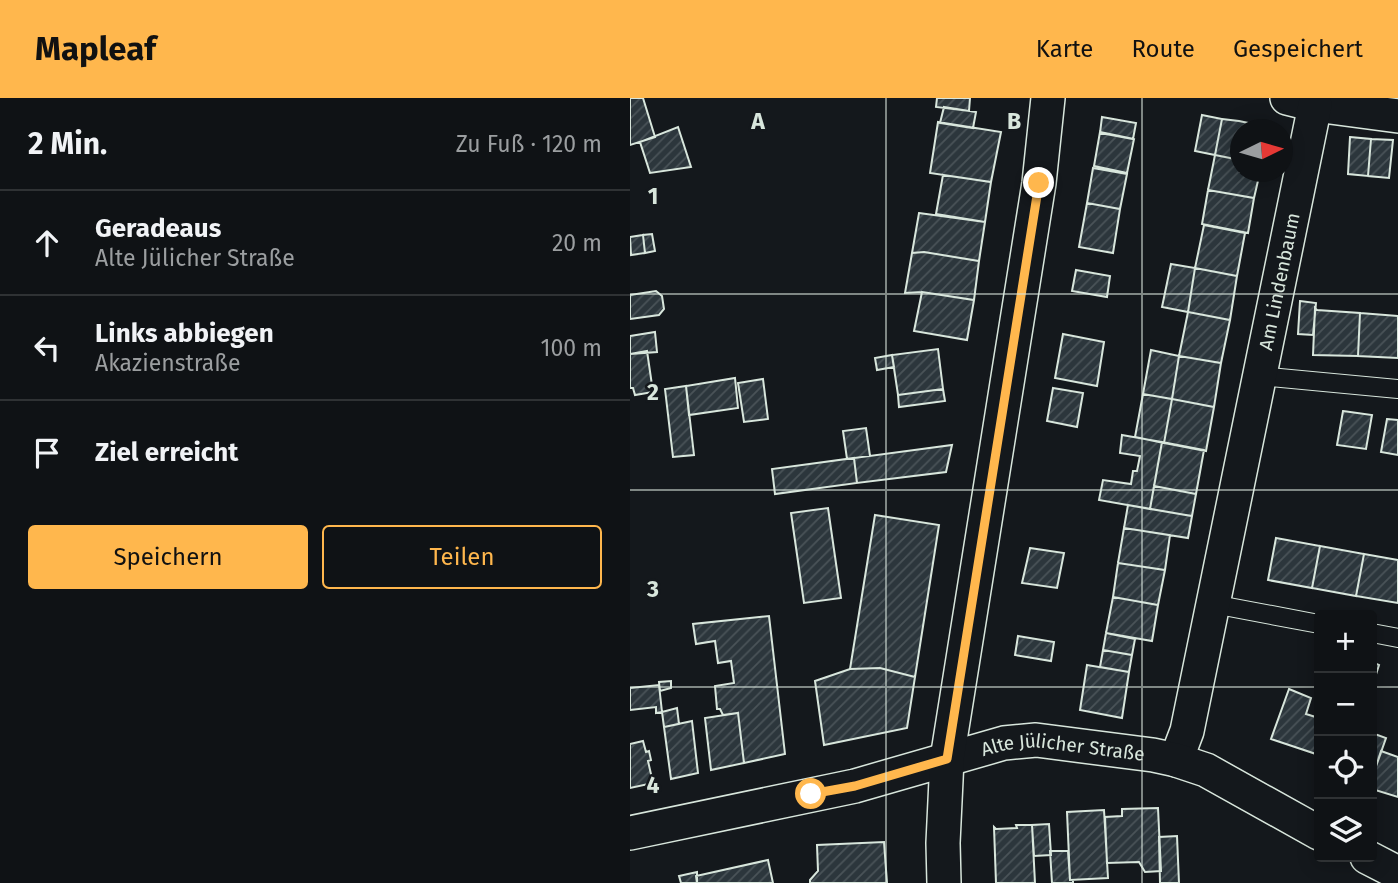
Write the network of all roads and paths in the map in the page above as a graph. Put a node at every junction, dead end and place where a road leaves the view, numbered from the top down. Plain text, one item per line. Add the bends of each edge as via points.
1 (1048, 98) edge
2 (1301, 101) edge
3 (1398, 116) edge
4 (1259, 376) junction
5 (1398, 389) edge
6 (1213, 604) junction
7 (1314, 623) edge
8 (1377, 634) edge
9 (1398, 638) edge
10 (947, 759) junction
11 (1175, 760) junction
12 (1314, 830) edge
13 (630, 833) edge
14 (1377, 862) edge
15 (1398, 873) edge
16 (944, 883) edge

1 - 10 street via 1039,183
2 - 3 street
2 - 4 street, Am Lindenbaum
4 - 5 lane, Am Lindenbaum
4 - 6 street, Am Lindenbaum
6 - 7 lane
6 - 11 street, Am Lindenbaum via 1187,731
8 - 9 lane
10 - 11 street, Alte Jülicher Straße via 1004,743 1036,740
10 - 13 street, Alte Jülicher Straße via 855,786
10 - 16 street
11 - 12 street, Alte Jülicher Straße via 1206,771
14 - 15 street

